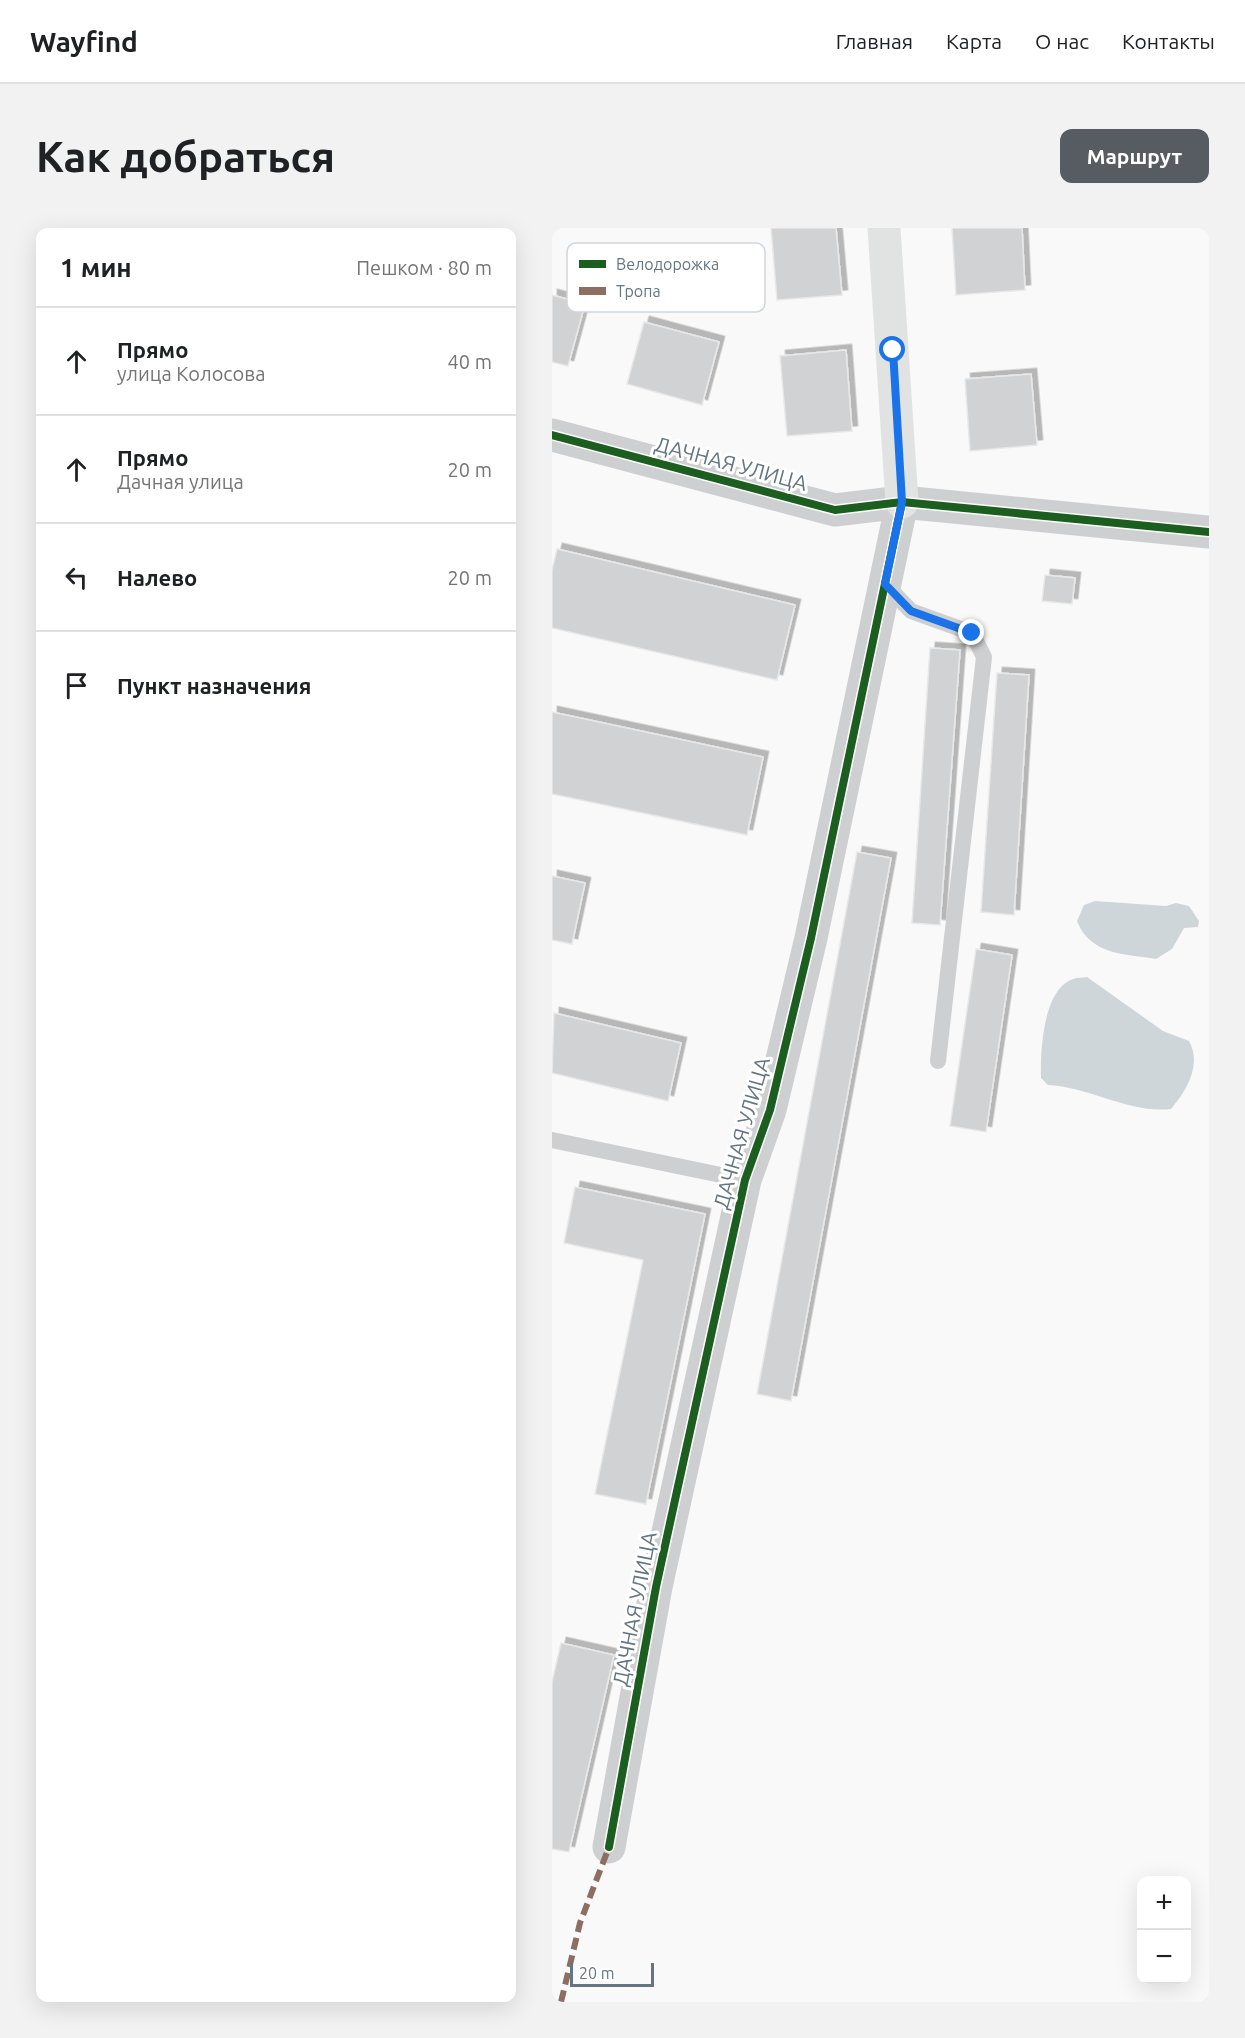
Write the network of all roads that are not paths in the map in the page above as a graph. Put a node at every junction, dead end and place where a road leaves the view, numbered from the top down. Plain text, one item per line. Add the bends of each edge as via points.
1 (884, 228) edge
2 (552, 435) edge
3 (902, 502) junction
4 (1209, 532) edge
5 (885, 584) junction
6 (938, 1060) dead end
7 (552, 1140) edge
8 (745, 1180) junction
9 (609, 1847) dead end

1 - 3 main road
2 - 3 street, ДАЧНАЯ УЛИЦА via 835,510
3 - 4 street, ДАЧНАЯ УЛИЦА
3 - 5 street, ДАЧНАЯ УЛИЦА
5 - 6 lane via 911,611 972,633 984,657
5 - 8 street, ДАЧНАЯ УЛИЦА via 811,938 770,1110
7 - 8 lane
8 - 9 street, ДАЧНАЯ УЛИЦА via 656,1587

